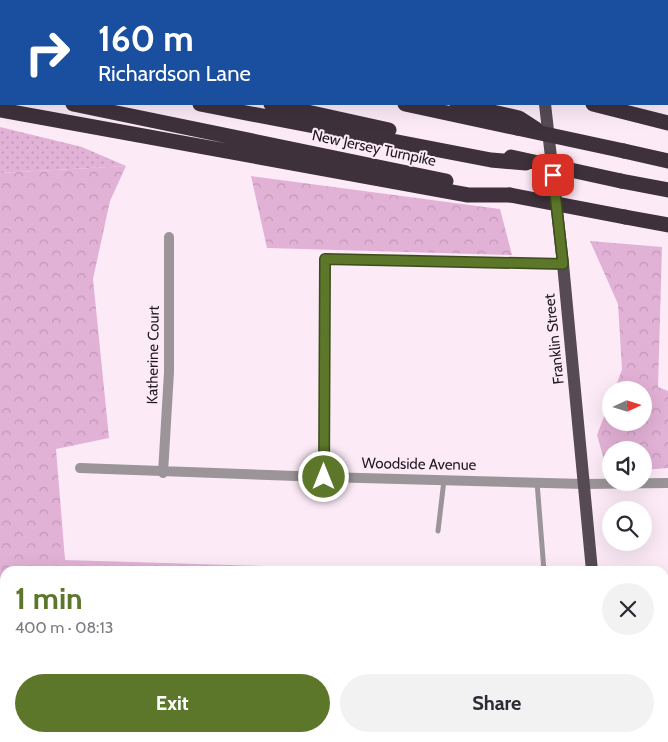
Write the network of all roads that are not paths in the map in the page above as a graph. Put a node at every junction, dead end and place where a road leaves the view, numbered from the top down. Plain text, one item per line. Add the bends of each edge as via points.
1 (78, 105) edge
2 (206, 105) edge
3 (275, 105) edge
4 (411, 105) edge
5 (460, 105) edge
6 (545, 105) edge
7 (598, 105) edge
8 (0, 110) edge
9 (518, 123) junction
10 (668, 123) edge
11 (510, 160) junction
12 (668, 160) edge
13 (668, 190) edge
14 (510, 195) junction
15 (668, 224) edge
16 (169, 237) dead end
17 (563, 264) junction
18 (80, 468) dead end
19 (163, 472) junction
20 (324, 477) junction
21 (444, 480) junction
22 (537, 482) junction
23 (668, 483) edge
24 (584, 484) junction
25 (438, 531) dead end
26 (544, 566) edge
27 (592, 566) edge

1 - 14 highway, New Jersey Turnpike
2 - 11 highway
3 - 11 highway, New Jersey Turnpike
4 - 9 highway
5 - 9 highway
6 - 17 main road, Franklin Street
7 - 10 highway
8 - 14 highway via 468,195
9 - 12 highway, bridge via 543,134
11 - 13 highway, New Jersey Turnpike, bridge
14 - 15 highway, New Jersey Turnpike, bridge
16 - 19 street, Katherine Court via 169,372
17 - 20 street via 325,259
17 - 24 main road, Franklin Street
18 - 19 street, Woodside Avenue
19 - 20 street, Woodside Avenue
20 - 21 street, Woodside Avenue
21 - 22 street, Woodside Avenue
21 - 25 lane
22 - 24 street, Woodside Avenue
22 - 26 lane
23 - 24 street, Woodside Avenue
24 - 27 main road, Franklin Street

